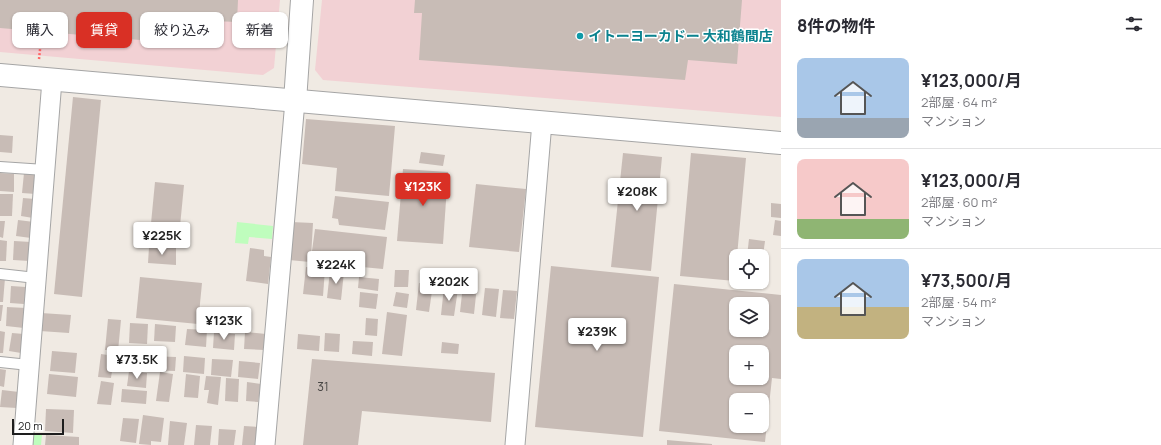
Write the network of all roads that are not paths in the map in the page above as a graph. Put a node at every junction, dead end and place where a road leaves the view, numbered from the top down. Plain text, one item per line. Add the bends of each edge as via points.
1 (302, 0) edge
2 (0, 76) edge
3 (52, 80) junction
4 (294, 101) junction
5 (542, 122) junction
6 (781, 143) edge
7 (0, 167) edge
8 (45, 170) junction
9 (0, 274) edge
10 (36, 278) junction
11 (0, 362) edge
12 (29, 365) junction
13 (22, 445) edge
14 (265, 445) edge
15 (515, 445) edge

1 - 4 street
2 - 3 street
3 - 4 street
3 - 8 street
4 - 5 street
4 - 14 street
5 - 6 street
5 - 15 street
7 - 8 lane
8 - 10 street
9 - 10 lane
10 - 12 street
11 - 12 lane
12 - 13 street

